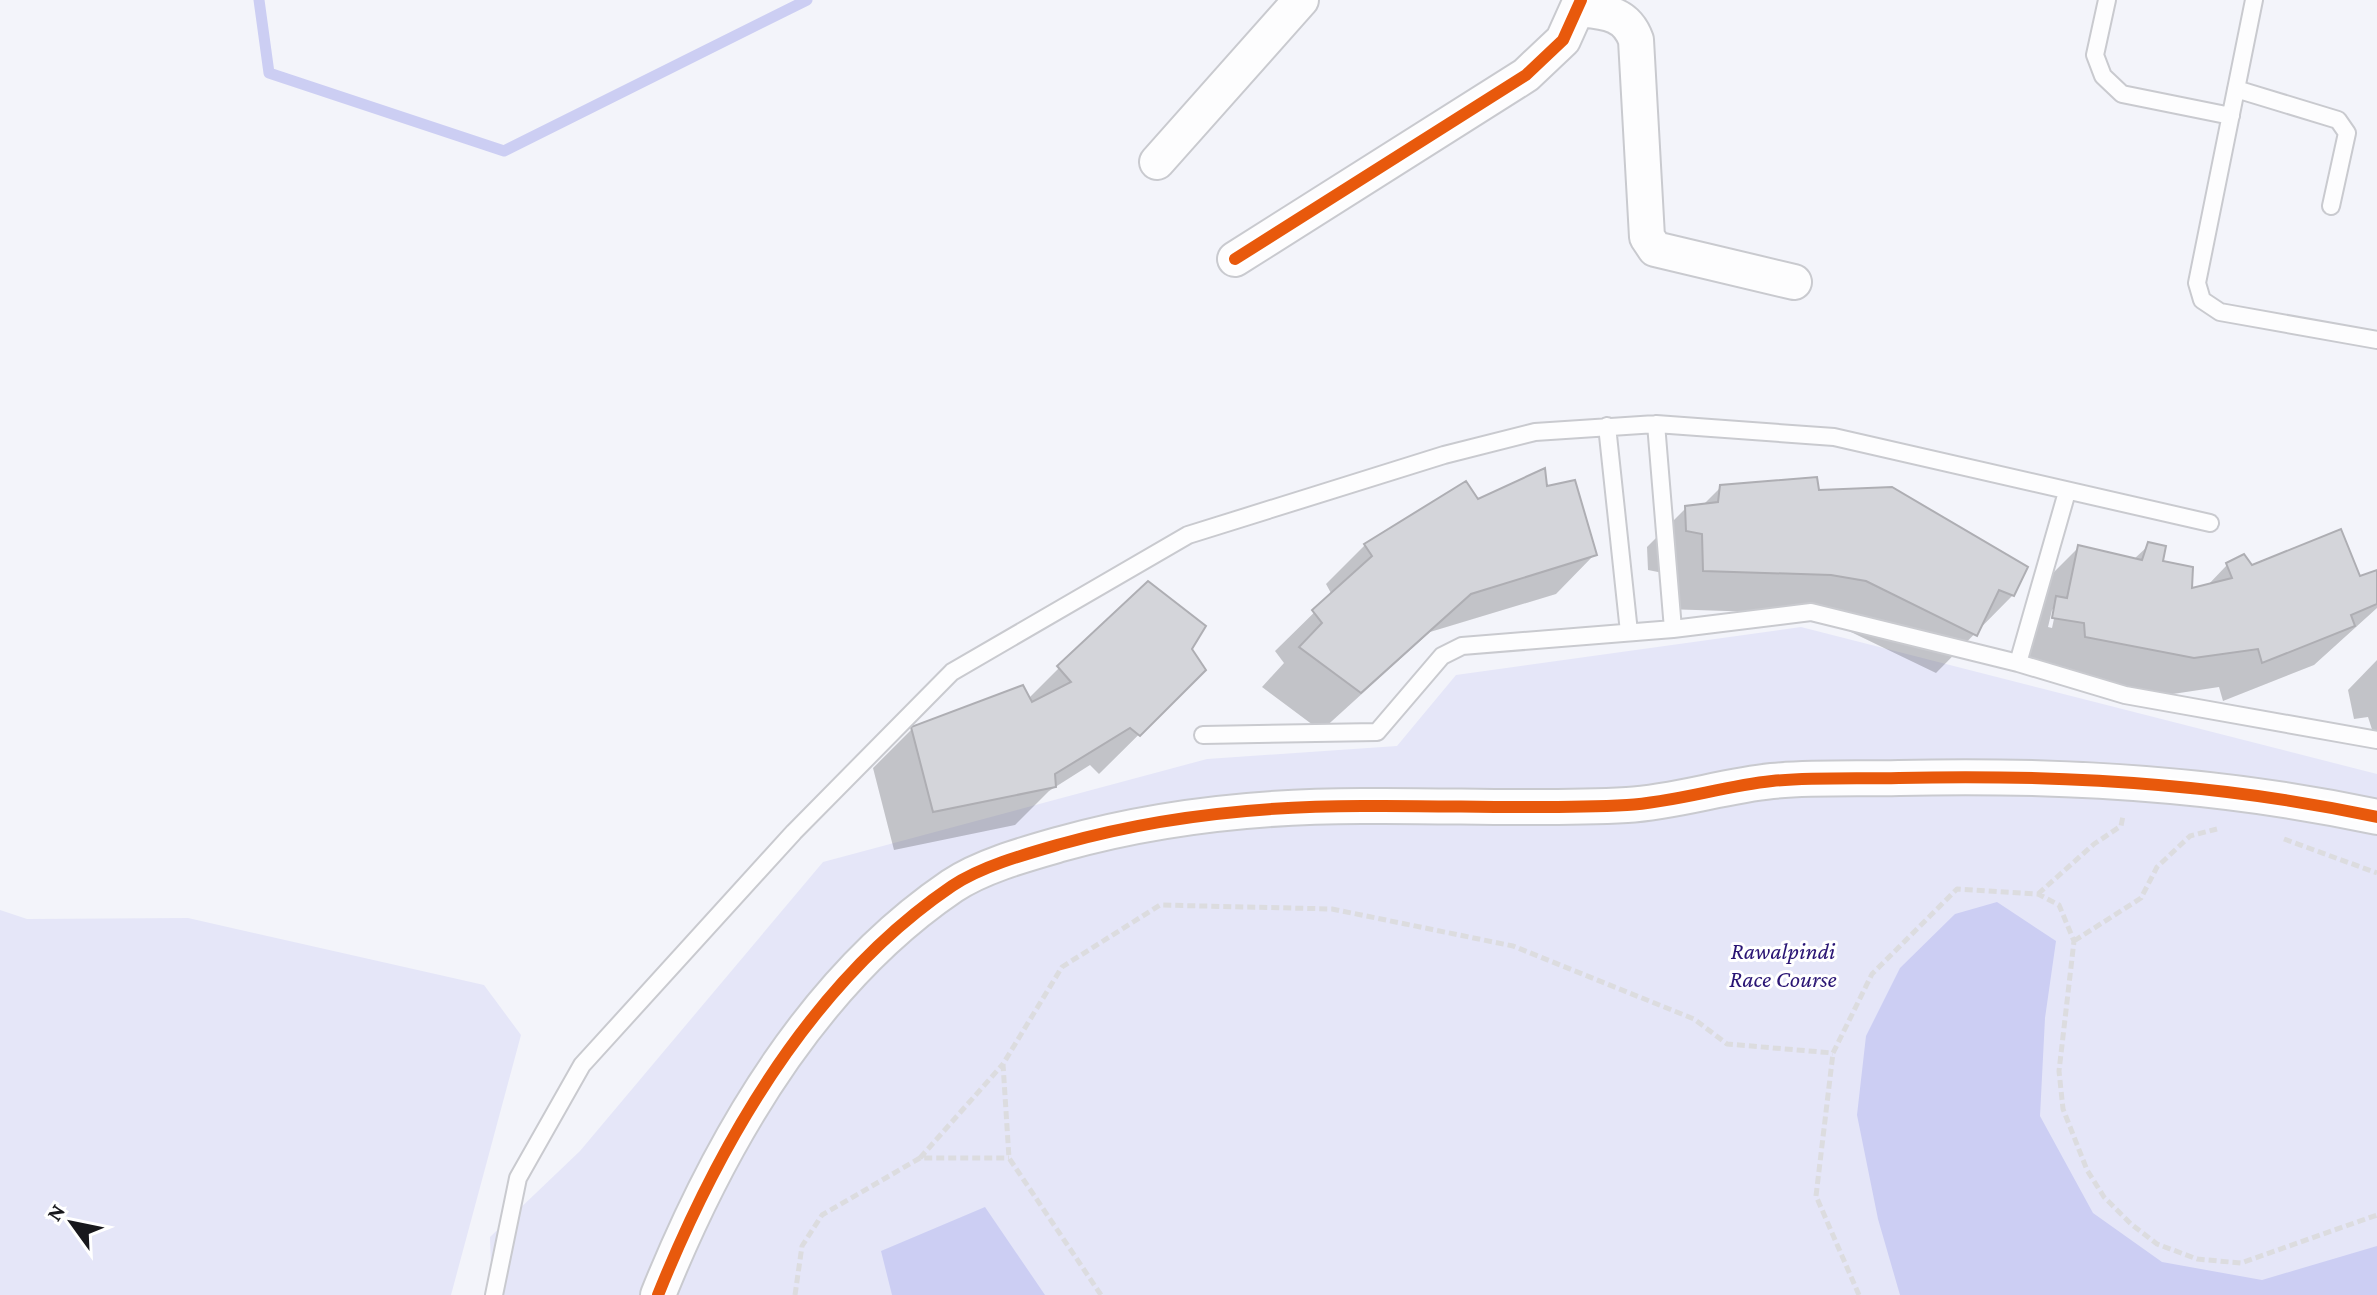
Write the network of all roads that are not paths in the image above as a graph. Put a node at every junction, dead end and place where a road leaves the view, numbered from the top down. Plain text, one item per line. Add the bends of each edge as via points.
1 (1301, 0) edge
2 (2107, 0) edge
3 (2254, 0) edge
4 (1579, 4) edge
5 (2236, 89) junction
6 (2231, 116) junction
7 (1157, 162) dead end
8 (2331, 206) dead end
9 (1235, 259) dead end
10 (1794, 282) dead end
11 (2377, 340) edge
12 (1656, 424) junction
13 (1607, 426) junction
14 (2067, 492) junction
15 (2210, 523) dead end
16 (1673, 629) junction
17 (1629, 632) junction
18 (2018, 663) junction
19 (1203, 735) dead end
20 (2377, 740) edge
21 (2377, 817) edge
22 (494, 1295) edge
23 (658, 1295) edge

1 - 7 street
2 - 6 lane via 2095,55 2103,76 2122,94
3 - 5 lane
4 - 9 street via 1563,40 1526,75
4 - 10 street via 1616,14 1631,25 1636,40 1647,237 1655,249
5 - 6 lane
5 - 8 lane via 2338,120 2347,133
6 - 11 lane via 2197,283 2202,300 2220,312
12 - 13 lane
12 - 14 lane via 1834,437
12 - 16 lane
13 - 17 lane
13 - 22 lane via 1535,432 1474,447 1188,535 952,672 794,832 582,1065 518,1178
14 - 15 lane
14 - 18 lane
16 - 17 lane
16 - 18 lane via 1811,612
17 - 19 lane via 1451,649 1385,725 1369,734
18 - 20 lane via 2125,695
21 - 23 street via 2284,797 2127,781 2003,776 1772,781 1632,805 1358,805 1192,818 1094,835 1030,853 955,884 872,950 819,1008 765,1087 716,1173

